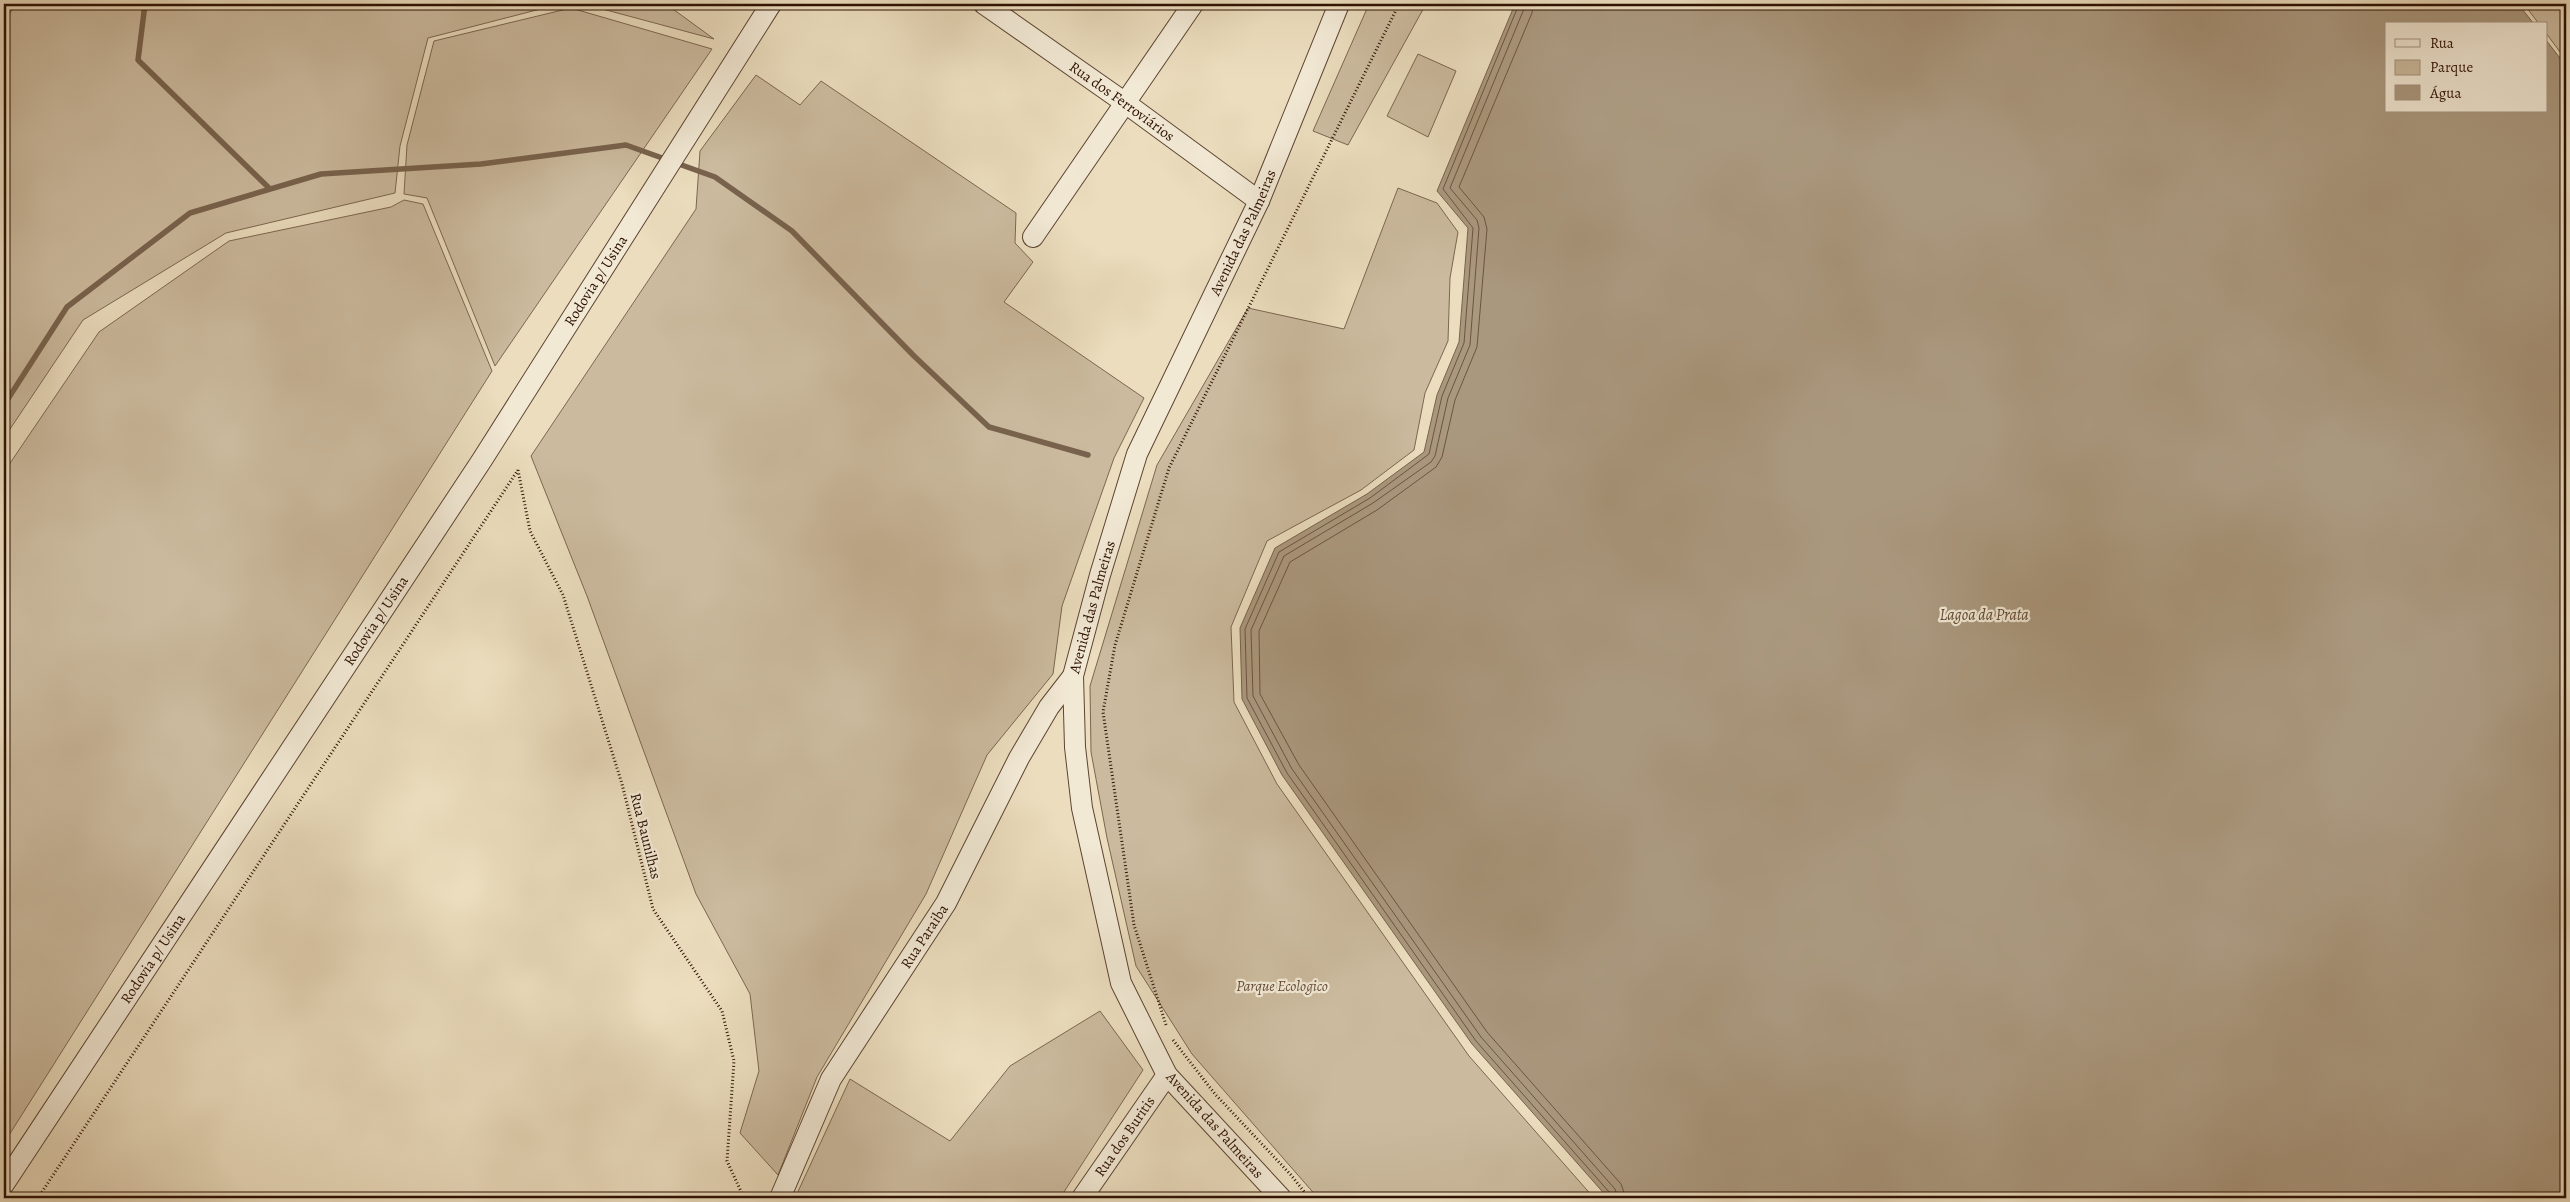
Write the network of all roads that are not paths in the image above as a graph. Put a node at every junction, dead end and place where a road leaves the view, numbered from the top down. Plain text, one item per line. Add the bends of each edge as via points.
1 (771, 4) edge
2 (984, 4) edge
3 (1193, 4) edge
4 (1339, 4) edge
5 (1124, 102) junction
6 (1259, 201) junction
7 (1033, 237) dead end
8 (1073, 676) junction
9 (1167, 1075) junction
10 (4, 1184) edge
11 (780, 1198) edge
12 (1082, 1198) edge
13 (1281, 1198) edge

1 - 10 street, Rodovia p/ Usina via 482,460
2 - 5 street, Rua dos Ferroviários
3 - 5 street
4 - 6 street, Avenida das Palmeiras
5 - 6 street, Rua dos Ferroviários
5 - 7 street
6 - 8 street, Avenida das Palmeiras via 1137,454
8 - 9 street, Avenida das Palmeiras via 1075,747 1082,808 1121,983
8 - 11 street, Rua Paraiba via 1048,707 1019,758 946,903 831,1079
9 - 12 street, Rua dos Buritis
9 - 13 street, Avenida das Palmeiras

